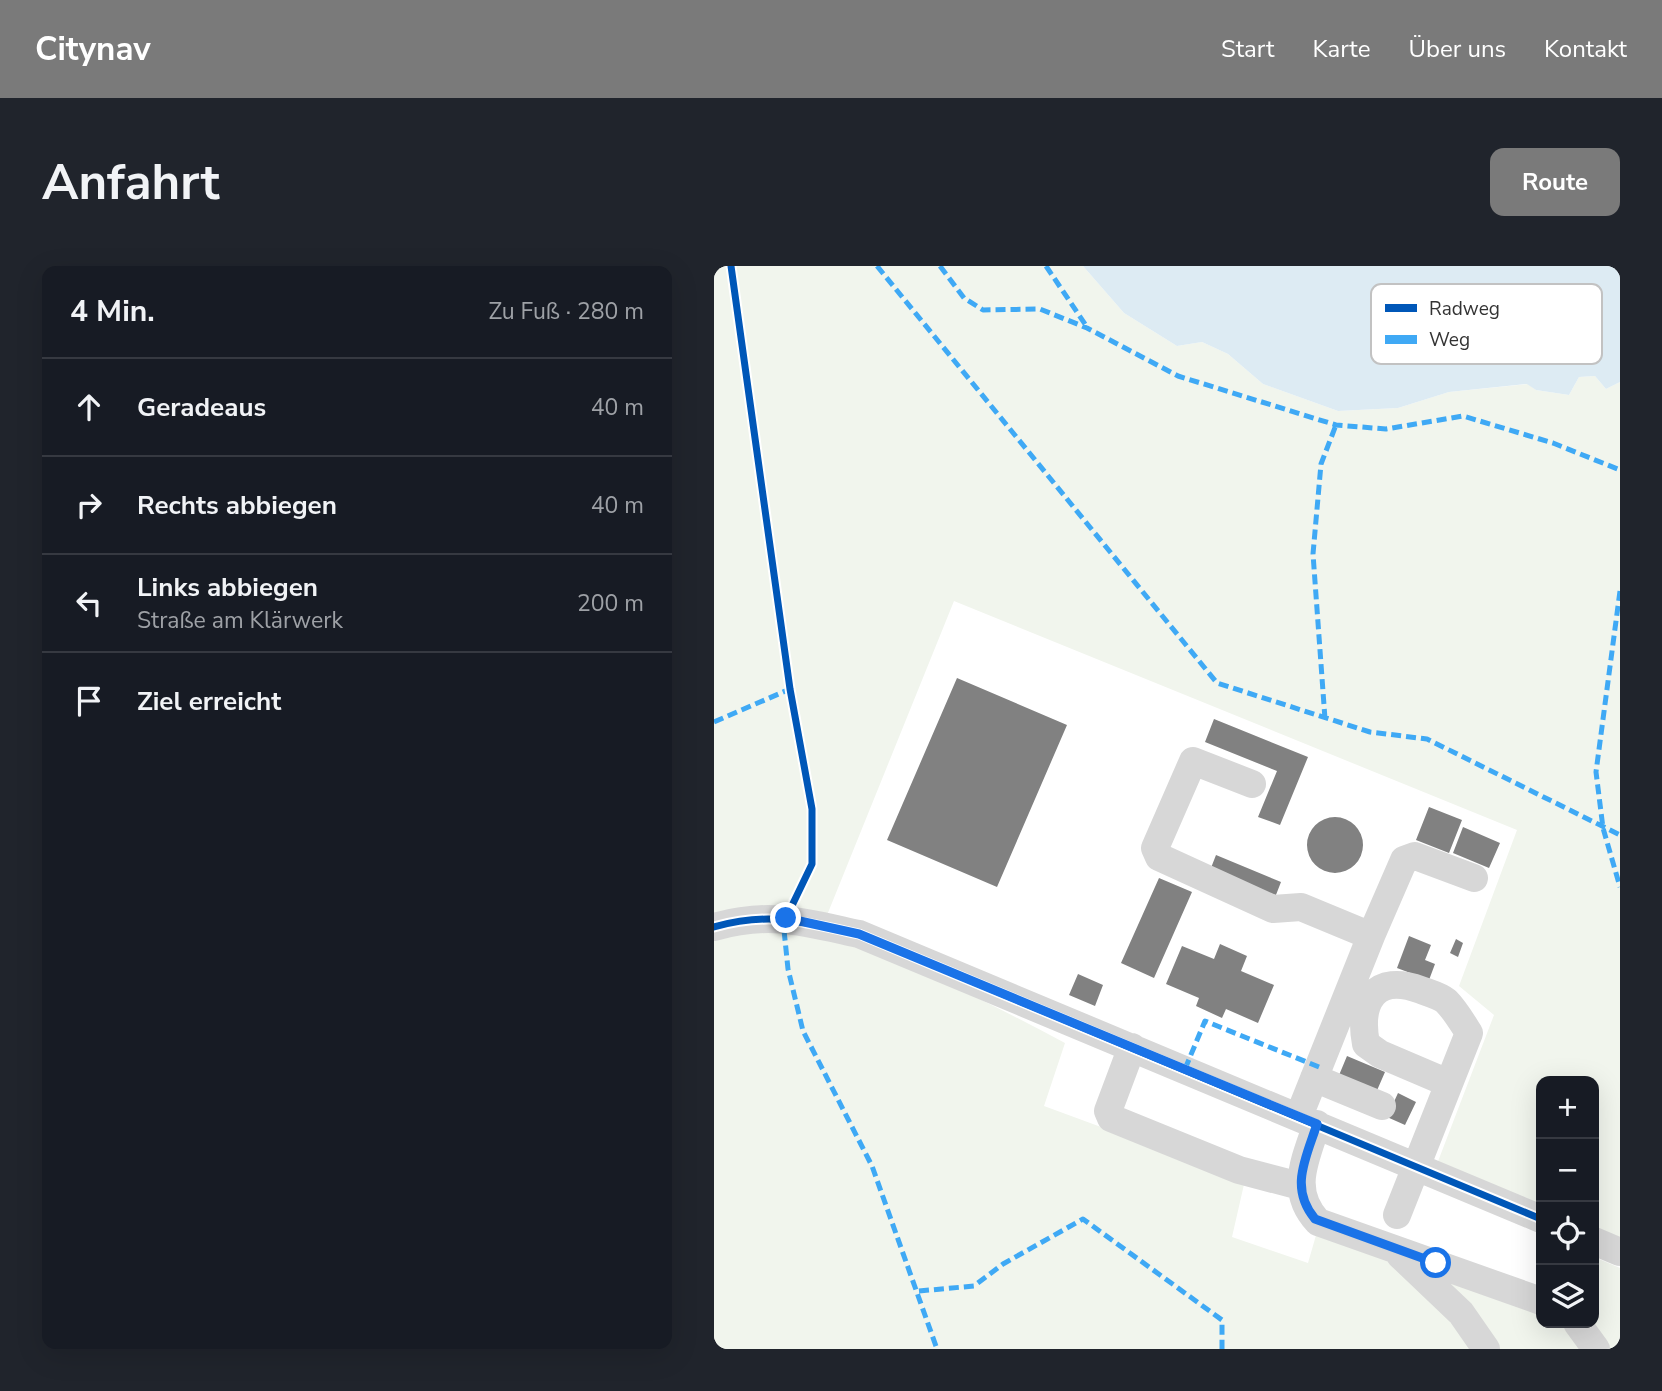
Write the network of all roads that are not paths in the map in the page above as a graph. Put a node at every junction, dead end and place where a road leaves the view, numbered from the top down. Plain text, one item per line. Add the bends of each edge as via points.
1 (1252, 784) dead end
2 (1474, 878) dead end
3 (714, 927) edge
4 (1371, 936) junction
5 (1132, 1047) junction
6 (1314, 1078) junction
7 (1448, 1083) dead end
8 (1382, 1106) dead end
9 (1308, 1120) junction
10 (1417, 1166) junction
11 (1300, 1186) junction
12 (1397, 1215) dead end
13 (1536, 1217) edge
14 (1599, 1243) edge
15 (1396, 1250) junction
16 (1620, 1252) edge
17 (1536, 1299) edge
18 (1581, 1328) edge
19 (1486, 1349) edge
20 (1596, 1349) edge

1 - 4 street via 1193,761 1156,848 1159,857 1273,909 1301,907
2 - 4 street via 1415,856 1404,860
3 - 5 street via 745,919 786,918 859,934
4 - 6 street
5 - 9 street
5 - 11 street via 1108,1111 1111,1118 1239,1171
6 - 8 street
6 - 9 street
7 - 10 street
9 - 10 street
9 - 11 street
10 - 12 street
10 - 13 street
11 - 15 street via 1303,1203 1318,1222
14 - 16 street
15 - 17 street
15 - 19 street via 1461,1313
18 - 20 street

